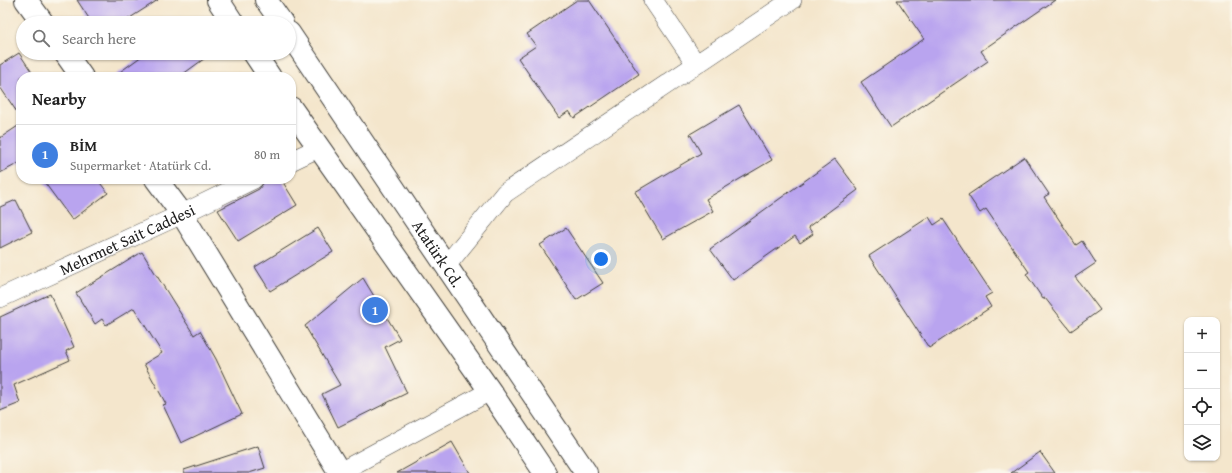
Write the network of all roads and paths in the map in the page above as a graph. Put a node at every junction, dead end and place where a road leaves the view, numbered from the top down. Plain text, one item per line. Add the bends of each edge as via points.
1 (26, 0) edge
2 (218, 0) edge
3 (266, 0) edge
4 (653, 0) edge
5 (792, 0) edge
6 (38, 16) edge
7 (228, 16) edge
8 (277, 16) edge
9 (296, 44) edge
10 (70, 60) edge
11 (259, 60) edge
12 (696, 64) junction
13 (78, 72) edge
14 (267, 72) edge
15 (296, 115) edge
16 (318, 148) junction
17 (296, 159) edge
18 (160, 184) edge
19 (244, 184) edge
20 (182, 214) junction
21 (446, 266) junction
22 (0, 296) edge
23 (490, 391) junction
24 (346, 471) edge
25 (545, 473) edge
26 (586, 473) edge

1 - 6 main road
2 - 7 main road
3 - 8 main road
4 - 12 street
5 - 12 street
9 - 21 main road, Atatürk Cd.
10 - 13 main road
11 - 14 main road
12 - 21 street via 504,193
15 - 16 main road
16 - 17 street
16 - 23 main road
18 - 20 main road
19 - 20 street, Mehrmet Sait Caddesi
20 - 22 street, Mehrmet Sait Caddesi
20 - 24 main road
21 - 26 main road, Atatürk Cd.
23 - 24 street
23 - 25 main road

